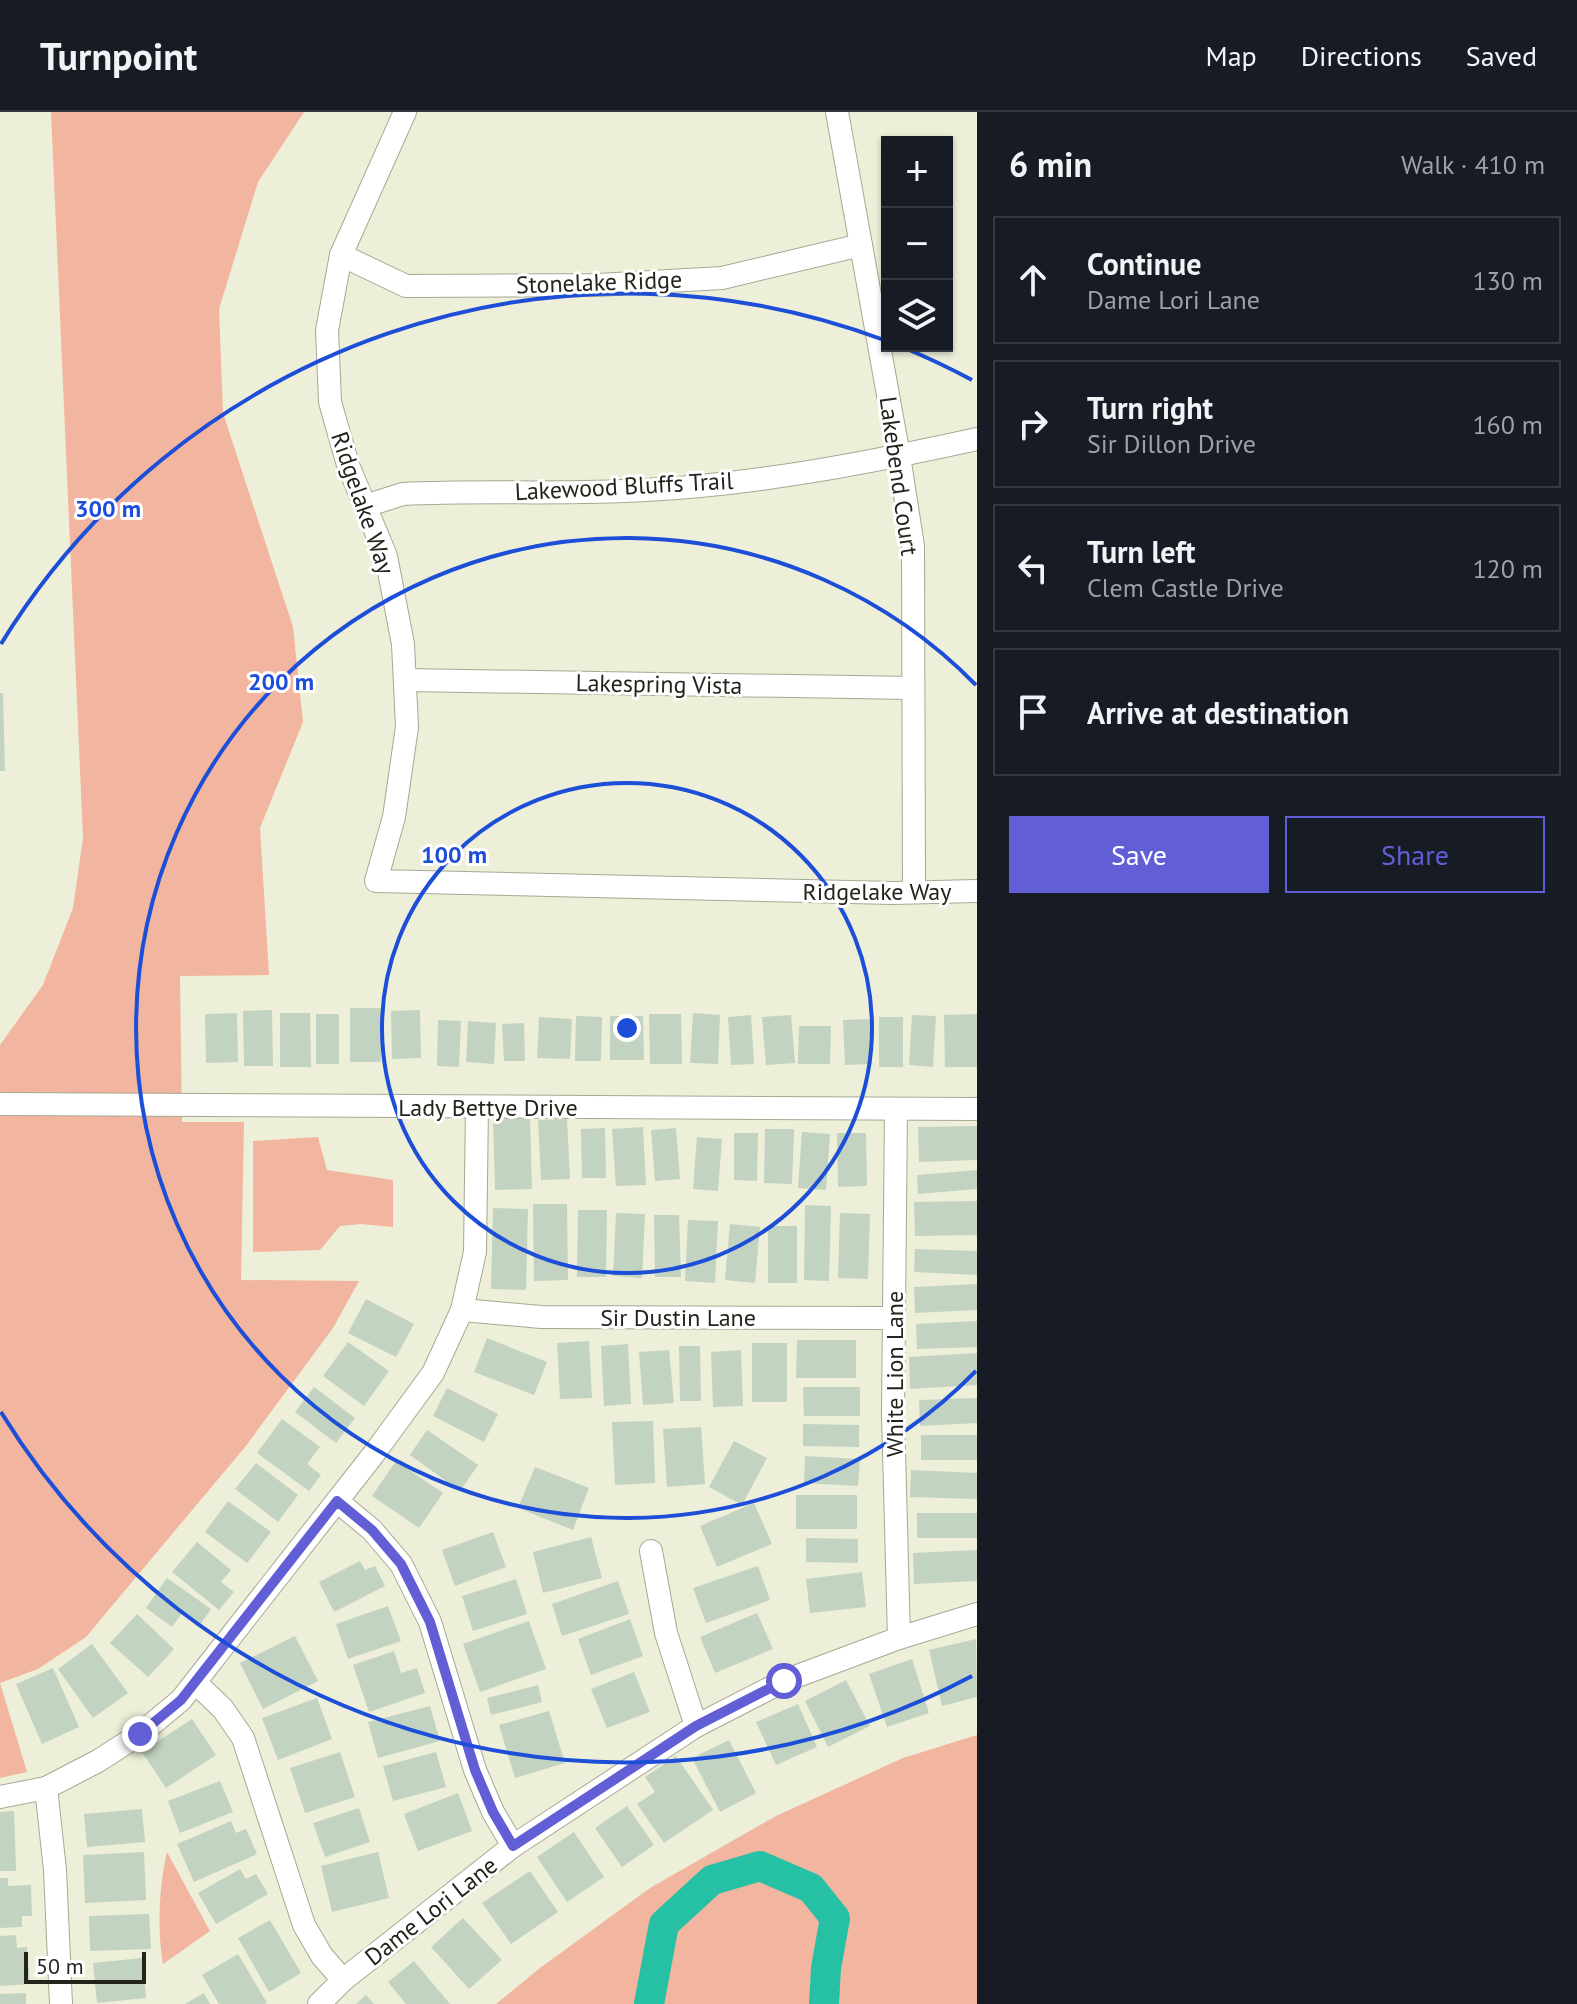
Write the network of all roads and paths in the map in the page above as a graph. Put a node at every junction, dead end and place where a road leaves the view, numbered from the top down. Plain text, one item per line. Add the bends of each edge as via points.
1 (405, 112) edge
2 (837, 112) edge
3 (861, 245) junction
4 (341, 255) junction
5 (977, 439) edge
6 (899, 456) junction
7 (365, 506) junction
8 (405, 680) junction
9 (913, 688) junction
10 (977, 891) edge
11 (914, 892) junction
12 (0, 1104) edge
13 (477, 1107) junction
14 (896, 1109) junction
15 (977, 1109) edge
16 (462, 1310) junction
17 (894, 1318) junction
18 (337, 1501) junction
19 (651, 1551) dead end
20 (977, 1614) edge
21 (899, 1638) junction
22 (196, 1683) junction
23 (696, 1726) junction
24 (46, 1788) junction
25 (0, 1797) edge
26 (513, 1846) junction
27 (343, 1980) junction
28 (61, 2004) edge
29 (319, 2004) edge

1 - 4 street, Ridgelake Way
2 - 3 street, Lakebend Court
3 - 4 street, Stonelake Ridge via 722,278 598,285 406,286
3 - 6 street, Lakebend Court
4 - 7 street, Ridgelake Way via 327,330 330,402
5 - 6 street, Lakewood Bluffs Trail
6 - 7 street, Lakewood Bluffs Trail via 759,480 674,488 437,492 403,494
6 - 9 street, Lakebend Court via 913,546
7 - 8 street, Ridgelake Way via 386,556
8 - 9 street, Lakespring Vista
8 - 11 street, Ridgelake Way via 407,727 394,817 376,881
9 - 11 street, Lakebend Court
10 - 11 street, Ridgelake Way
12 - 13 street, Lady Bettye Drive
13 - 14 street, Lady Bettye Drive
13 - 16 street via 475,1252
14 - 15 street, Lady Bettye Drive
14 - 17 street, White Lion Lane
16 - 17 street, Sir Dustin Lane via 541,1317
16 - 18 street via 433,1373
17 - 21 street, White Lion Lane
18 - 22 street
18 - 26 street via 401,1564 430,1622 475,1770
19 - 23 street via 666,1633
20 - 21 street, Dame Lori Lane
21 - 23 street, Dame Lori Lane via 784,1681
22 - 24 street via 140,1734
22 - 27 street via 243,1738 304,1925
23 - 26 street, Dame Lori Lane
24 - 25 street
24 - 28 street
26 - 27 street, Dame Lori Lane
27 - 29 street, Dame Lori Lane

